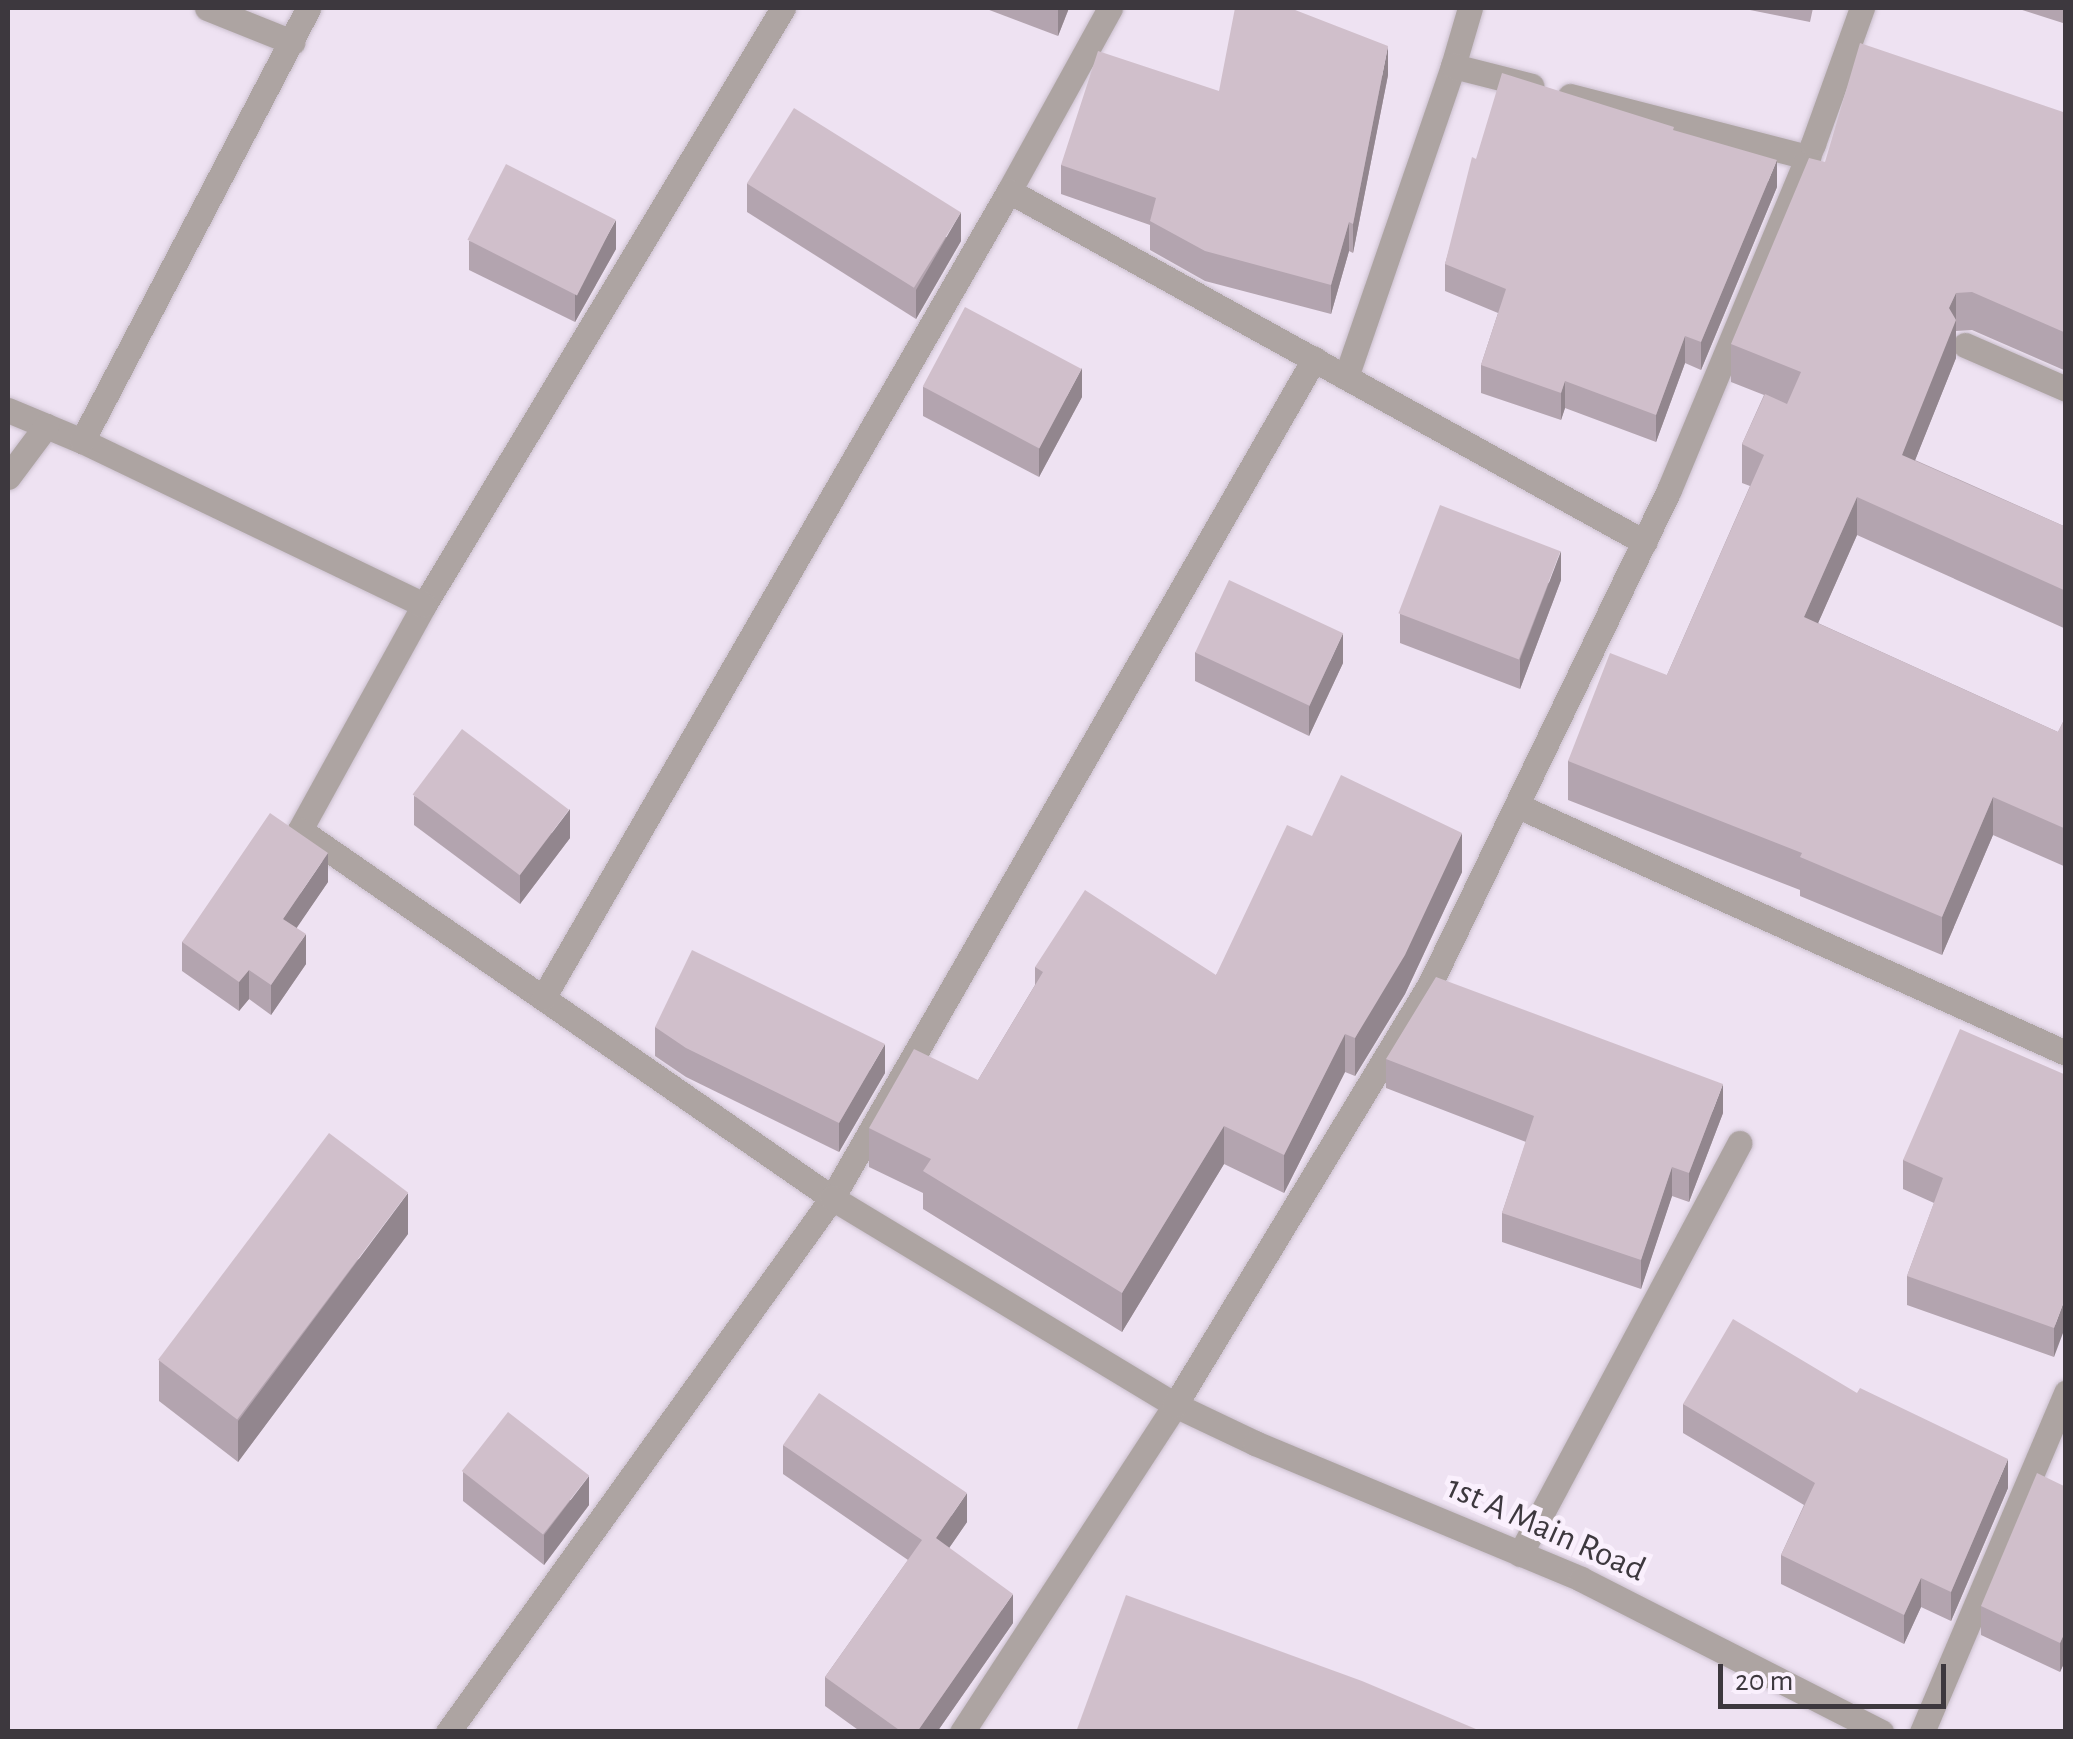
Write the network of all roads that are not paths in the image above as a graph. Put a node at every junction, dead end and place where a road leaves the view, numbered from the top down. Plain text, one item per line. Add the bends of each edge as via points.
1 (206, 8) edge
2 (308, 8) edge
3 (783, 8) edge
4 (1110, 8) edge
5 (1470, 8) edge
6 (1862, 8) edge
7 (292, 42) junction
8 (1454, 66) junction
9 (1808, 157) junction
10 (1009, 191) junction
11 (1965, 345) dead end
12 (1314, 359) junction
13 (1346, 378) junction
14 (2066, 390) edge
15 (8, 410) edge
16 (46, 426) junction
17 (82, 440) junction
18 (8, 477) edge
19 (1644, 542) junction
20 (424, 606) junction
21 (1518, 806) junction
22 (542, 998) junction
23 (2066, 1053) edge
24 (1739, 1143) dead end
25 (832, 1198) junction
26 (2066, 1392) edge
27 (1176, 1405) junction
28 (1520, 1554) junction
29 (448, 1732) edge
30 (962, 1732) edge
31 (1881, 1732) edge
32 (1922, 1732) edge

1 - 7 street
2 - 7 street
3 - 20 street
4 - 10 street
5 - 8 street
6 - 9 street
7 - 17 street
8 - 9 street
8 - 13 street
9 - 19 street
10 - 12 street
10 - 22 street
11 - 14 street
12 - 13 street
12 - 25 street
13 - 19 street
15 - 16 street
16 - 17 street
16 - 18 street
17 - 20 street
19 - 21 street
20 - 22 street, 1st A Main Road via 300,830
21 - 23 street
21 - 27 street via 1429,986
22 - 25 street, 1st A Main Road
24 - 28 street
25 - 27 street, 1st A Main Road
25 - 29 street
26 - 32 street
27 - 28 street, 1st A Main Road
27 - 30 street
28 - 31 street, 1st A Main Road

